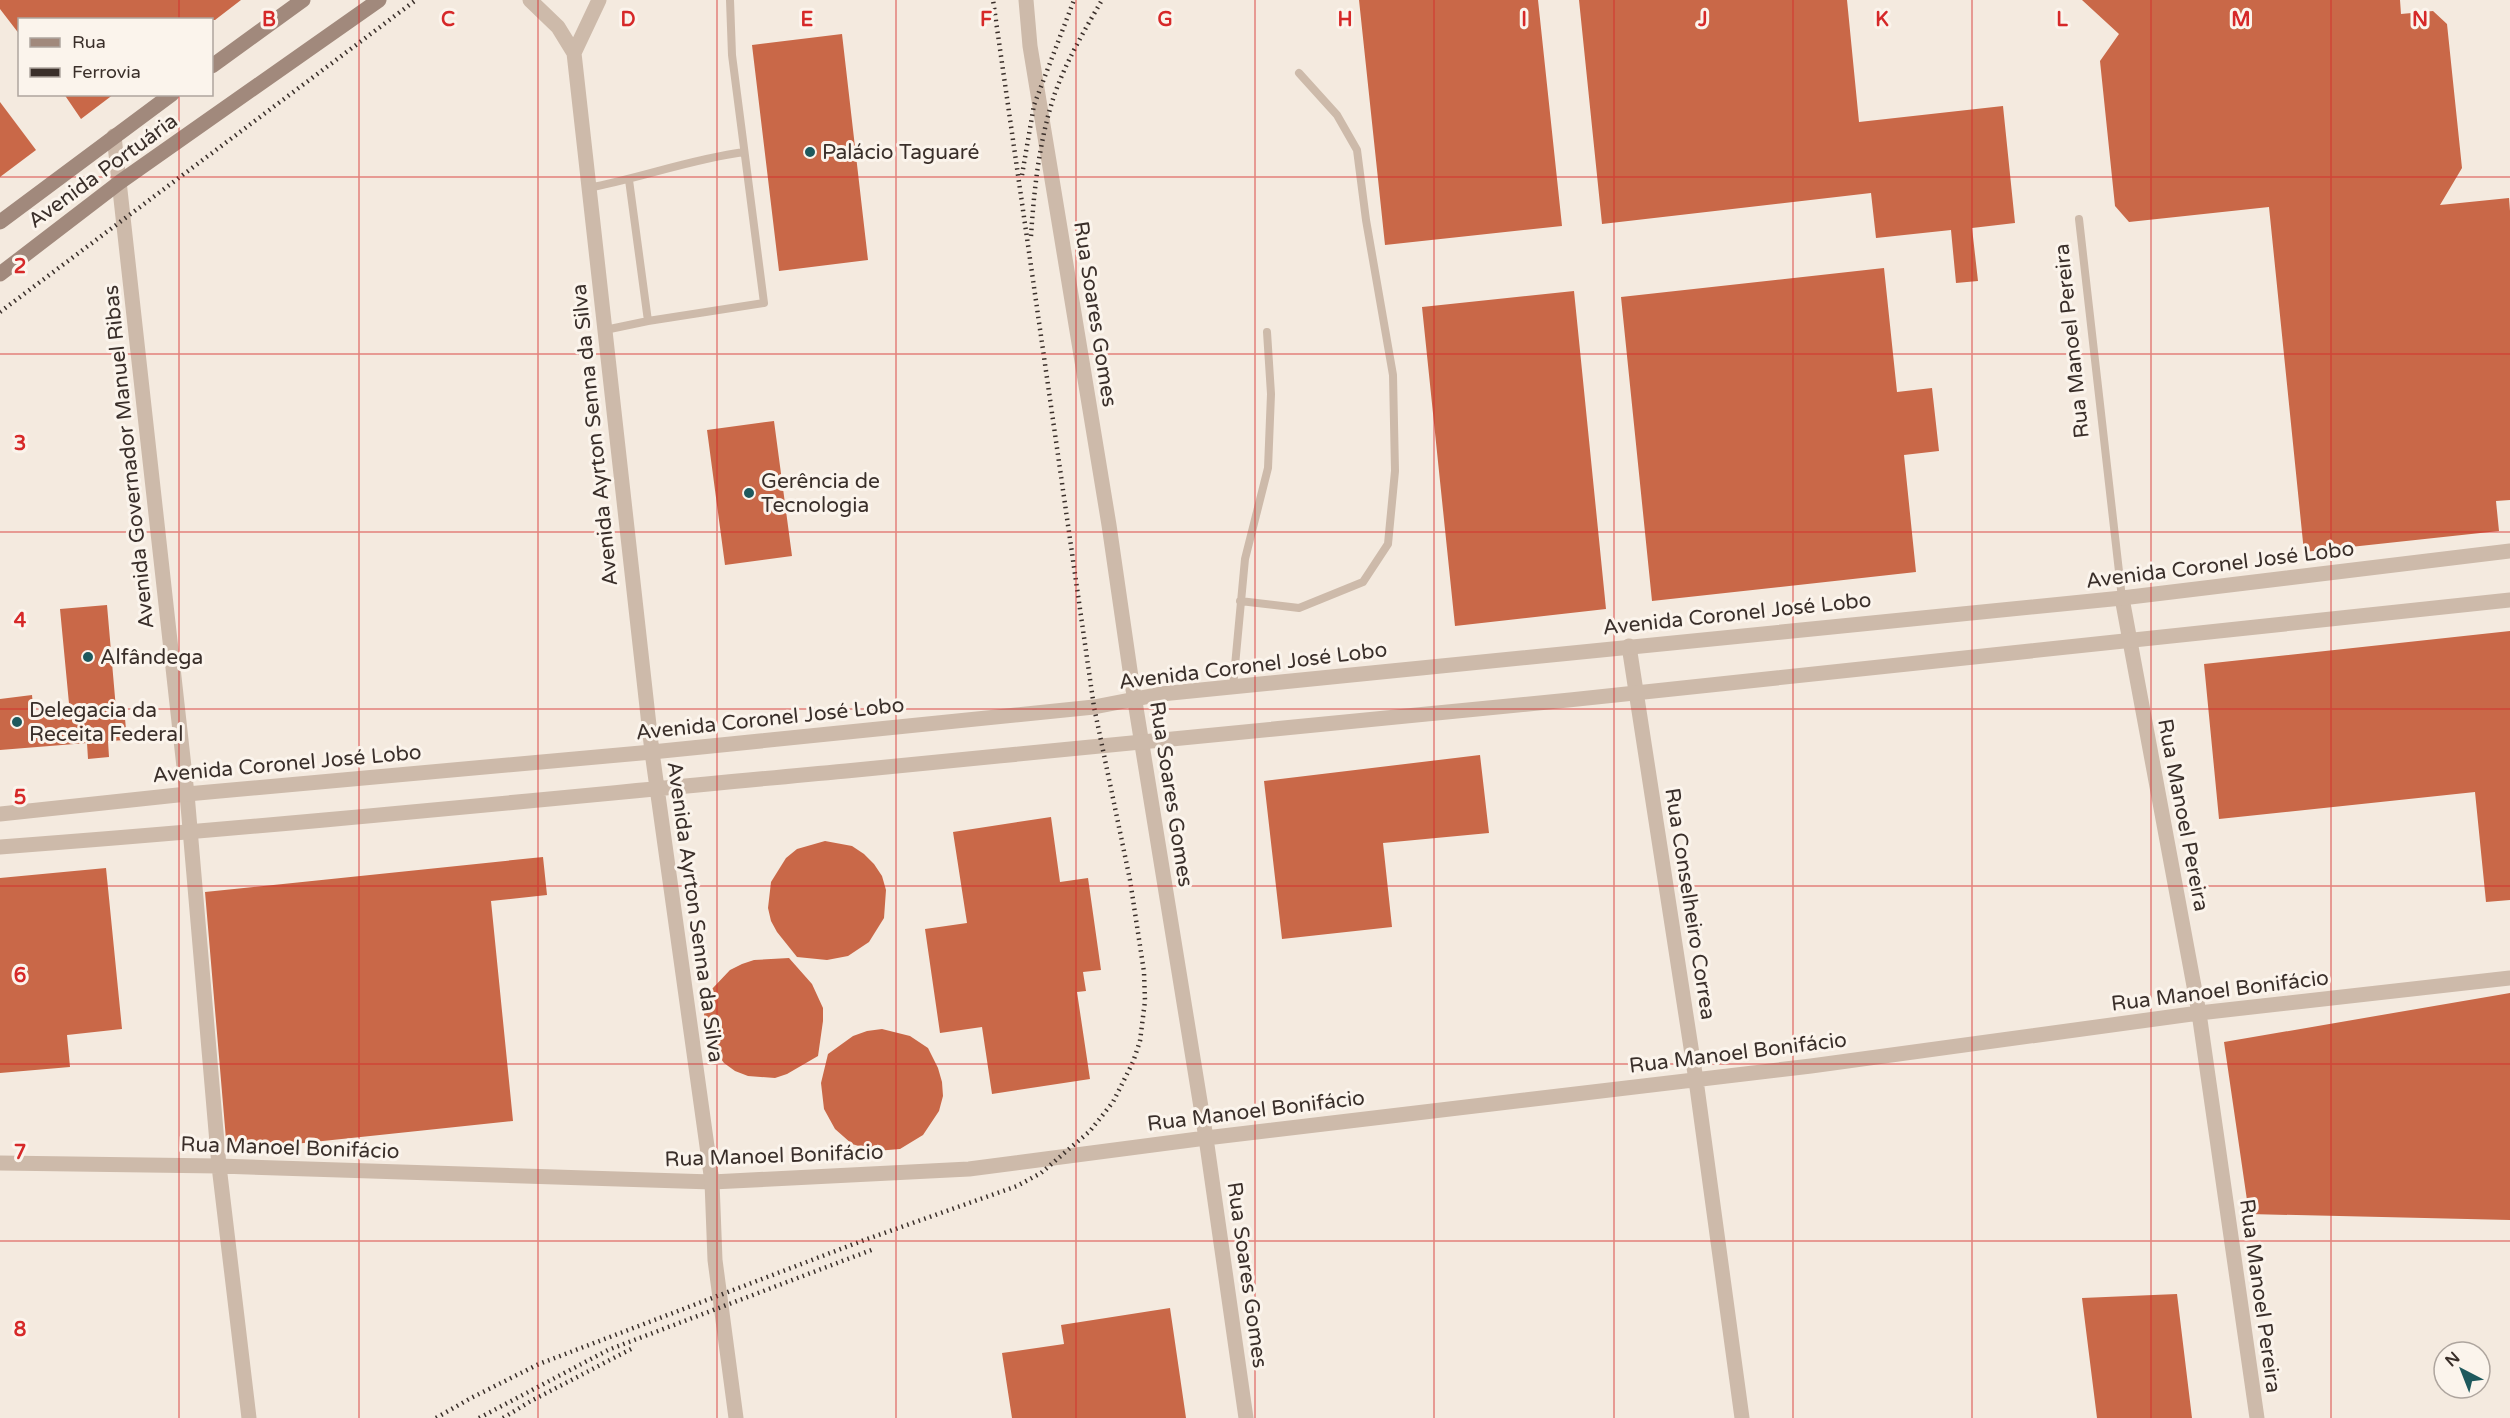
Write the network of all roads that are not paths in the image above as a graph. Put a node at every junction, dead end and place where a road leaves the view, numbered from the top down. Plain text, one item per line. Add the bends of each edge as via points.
1 (303, 0) edge
2 (379, 0) edge
3 (530, 0) edge
4 (598, 0) edge
5 (730, 0) edge
6 (1026, 0) edge
7 (574, 53) junction
8 (213, 65) edge
9 (1299, 73) dead end
10 (169, 96) edge
11 (114, 136) junction
12 (744, 152) junction
13 (629, 180) junction
14 (120, 182) junction
15 (588, 188) junction
16 (2079, 219) dead end
17 (0, 222) edge
18 (0, 274) edge
19 (648, 321) junction
20 (605, 330) junction
21 (1267, 332) dead end
22 (2510, 551) edge
23 (2122, 598) junction
24 (2510, 600) edge
25 (1240, 602) junction
26 (2130, 642) junction
27 (1629, 646) junction
28 (1233, 687) junction
29 (1635, 694) junction
30 (1134, 699) junction
31 (1142, 743) junction
32 (652, 752) junction
33 (656, 789) junction
34 (187, 794) junction
35 (0, 814) edge
36 (189, 833) junction
37 (0, 848) edge
38 (2510, 978) edge
39 (2199, 1013) junction
40 (1696, 1080) junction
41 (1206, 1138) junction
42 (0, 1163) edge
43 (219, 1166) junction
44 (712, 1182) junction
45 (249, 1418) edge
46 (736, 1418) edge
47 (1246, 1418) edge
48 (1742, 1418) edge
49 (2257, 1418) edge

1 - 8 main road
2 - 14 main road, Avenida Portuária
3 - 7 street, Avenida Ayrton Senna da Silva via 558,27
4 - 7 street
5 - 12 lane via 732,55
6 - 30 street, Rua Soares Gomes via 1030,46
7 - 15 street, Avenida Ayrton Senna da Silva
9 - 25 lane via 1337,115 1357,150 1393,375 1395,471 1388,544 1363,582 1299,609
10 - 11 main road, Avenida Portuária
11 - 14 street, Avenida Governador Manuel Ribas
11 - 17 main road, Avenida Portuária
12 - 13 lane via 704,157
12 - 19 lane via 764,303
13 - 15 lane
13 - 19 lane
14 - 18 main road, Avenida Portuária
14 - 34 street, Avenida Governador Manuel Ribas
15 - 20 street, Avenida Ayrton Senna da Silva
16 - 23 lane, Rua Manoel Pereira
19 - 20 lane
20 - 32 street, Avenida Ayrton Senna da Silva
21 - 25 lane via 1271,394 1268,468 1245,559
22 - 23 street, Avenida Coronel José Lobo
23 - 26 street, Rua Manoel Pereira
23 - 27 street, Avenida Coronel José Lobo
24 - 26 street
25 - 28 lane
26 - 29 street
26 - 39 street, Rua Manoel Pereira
27 - 28 street, Avenida Coronel José Lobo
27 - 29 street, Rua Conselheiro Correa
28 - 30 street, Avenida Coronel José Lobo
29 - 31 street
29 - 40 street, Rua Conselheiro Correa
30 - 31 street, Rua Soares Gomes
30 - 32 street, Avenida Coronel José Lobo via 1094,707
31 - 33 street
31 - 41 street, Rua Soares Gomes
32 - 33 street, Avenida Ayrton Senna da Silva
32 - 34 street, Avenida Coronel José Lobo
33 - 36 street
33 - 44 street, Avenida Ayrton Senna da Silva
34 - 35 street, Avenida Coronel José Lobo
34 - 36 street, Avenida Governador Manuel Ribas
36 - 37 street
36 - 43 street, Avenida Governador Manuel Ribas
38 - 39 street, Rua Manoel Bonifácio
39 - 40 street, Rua Manoel Bonifácio
39 - 49 street, Rua Manoel Pereira
40 - 41 street, Rua Manoel Bonifácio
40 - 48 street, Rua Conselheiro Correa
41 - 44 street, Rua Manoel Bonifácio via 969,1169
41 - 47 street, Rua Soares Gomes
42 - 43 street, Rua Manoel Bonifácio
43 - 44 street, Rua Manoel Bonifácio
43 - 45 street, Avenida Governador Manuel Ribas
44 - 46 street, Avenida Ayrton Senna da Silva via 715,1260

